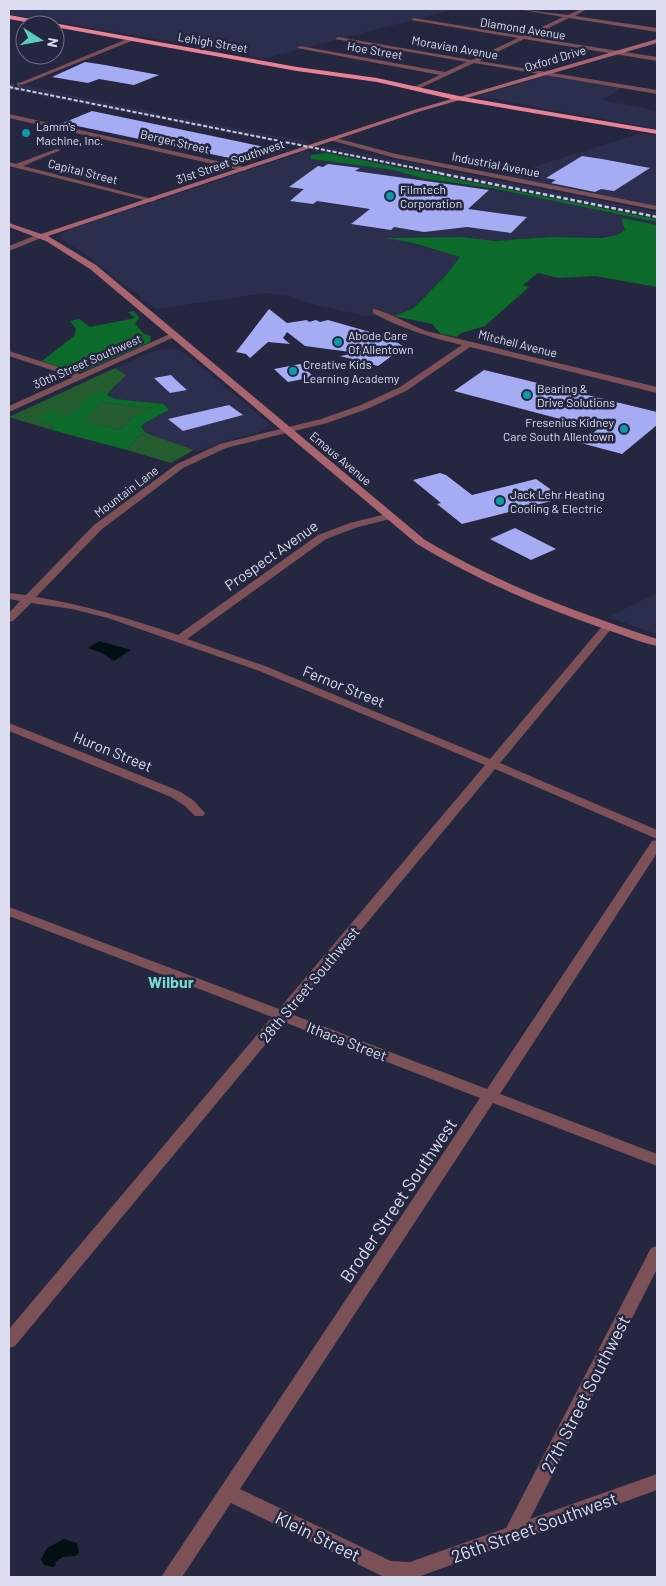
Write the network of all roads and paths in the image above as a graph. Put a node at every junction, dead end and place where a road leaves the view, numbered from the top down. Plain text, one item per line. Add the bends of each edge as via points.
1 (518, 9) edge
2 (585, 9) edge
3 (569, 16) junction
4 (414, 20) dead end
5 (65, 27) edge
6 (657, 30) edge
7 (338, 38) dead end
8 (523, 38) junction
9 (132, 39) junction
10 (657, 40) edge
11 (300, 48) dead end
12 (616, 53) junction
13 (657, 59) edge
14 (473, 61) junction
15 (546, 73) junction
16 (446, 74) junction
17 (367, 80) junction
18 (20, 84) tunnel mouth
19 (416, 88) junction
20 (657, 92) edge
21 (460, 98) junction
22 (9, 116) edge
23 (657, 132) edge
24 (332, 140) junction
25 (58, 150) dead end
26 (11, 166) edge
27 (244, 169) junction
28 (152, 200) junction
29 (657, 208) edge
30 (9, 225) edge
31 (42, 236) junction
32 (9, 249) edge
33 (376, 311) dead end
34 (176, 336) junction
35 (469, 344) junction
36 (9, 353) edge
37 (80, 378) junction
38 (657, 390) edge
39 (9, 409) edge
40 (287, 429) junction
41 (390, 516) junction
42 (9, 596) edge
43 (29, 599) junction
44 (9, 619) edge
45 (608, 626) junction
46 (178, 640) junction
47 (657, 643) edge
48 (9, 727) edge
49 (493, 764) junction
50 (199, 813) dead end
51 (657, 835) edge
52 (657, 844) edge
53 (11, 915) edge
54 (282, 1016) junction
55 (490, 1096) junction
56 (657, 1160) edge
57 (657, 1253) edge
58 (9, 1341) edge
59 (657, 1482) edge
60 (228, 1492) junction
61 (512, 1535) junction
62 (410, 1571) joint
63 (171, 1577) edge

1 - 3 street
2 - 3 street
3 - 6 street
3 - 8 street
4 - 8 street, Diamond Avenue
5 - 9 highway, Lehigh Street
7 - 14 street, Moravian Avenue
8 - 12 street, Diamond Avenue
8 - 14 street
9 - 17 highway, Lehigh Street
9 - 18 street
10 - 12 main road, Oxford Drive
11 - 16 street, Hoe Street
12 - 13 street, Diamond Avenue
12 - 15 main road, Oxford Drive
14 - 15 street, Moravian Avenue
14 - 16 street
15 - 20 street, Moravian Avenue
15 - 21 main road, Oxford Drive
16 - 19 street
17 - 19 highway, Lehigh Street
17 - 21 highway, Lehigh Street
19 - 21 highway, Lehigh Street
21 - 23 highway, Lehigh Street
21 - 24 main road, 31st Street Southwest
22 - 27 street, Berger Street
24 - 27 main road, 31st Street Southwest
24 - 29 street, Industrial Avenue via 395,156
25 - 26 street
26 - 28 street, Capital Street
27 - 28 main road, 31st Street Southwest
28 - 31 main road, 31st Street Southwest
30 - 31 main road, Emaus Avenue
31 - 32 street, 31st Street Southwest
31 - 34 main road, Emaus Avenue via 93,268
33 - 35 street, Mitchell Avenue via 423,333
34 - 37 street, 30th Street Southwest
34 - 40 main road, Emaus Avenue
35 - 38 street, Mitchell Avenue
35 - 40 street, Mountain Lane via 385,398 340,416
36 - 37 street
37 - 39 street, 30th Street Southwest
40 - 41 main road, Emaus Avenue
40 - 43 street, Mountain Lane via 223,446 180,466 98,526
41 - 45 main road, Emaus Avenue via 452,562 510,590
41 - 46 street, Prospect Avenue via 322,537
42 - 43 street, Fernor Street
43 - 44 street, Mountain Lane
43 - 46 street, Fernor Street via 104,614
45 - 47 main road, Emaus Avenue
45 - 49 street, 28th Street Southwest
46 - 49 street, Fernor Street via 295,682
48 - 50 street, Huron Street via 176,794
49 - 51 street, Fernor Street
49 - 54 street, 28th Street Southwest
52 - 55 street, Broder Street Southwest
53 - 54 street, Ithaca Street
54 - 55 street, Ithaca Street
54 - 58 street, 28th Street Southwest
55 - 56 street, Ithaca Street
55 - 60 street, Broder Street Southwest
57 - 61 street, 27th Street Southwest
59 - 61 street, 26th Street Southwest
60 - 62 street, Klein Street via 389,1570
60 - 63 street, Broder Street Southwest
61 - 62 street, 26th Street Southwest

